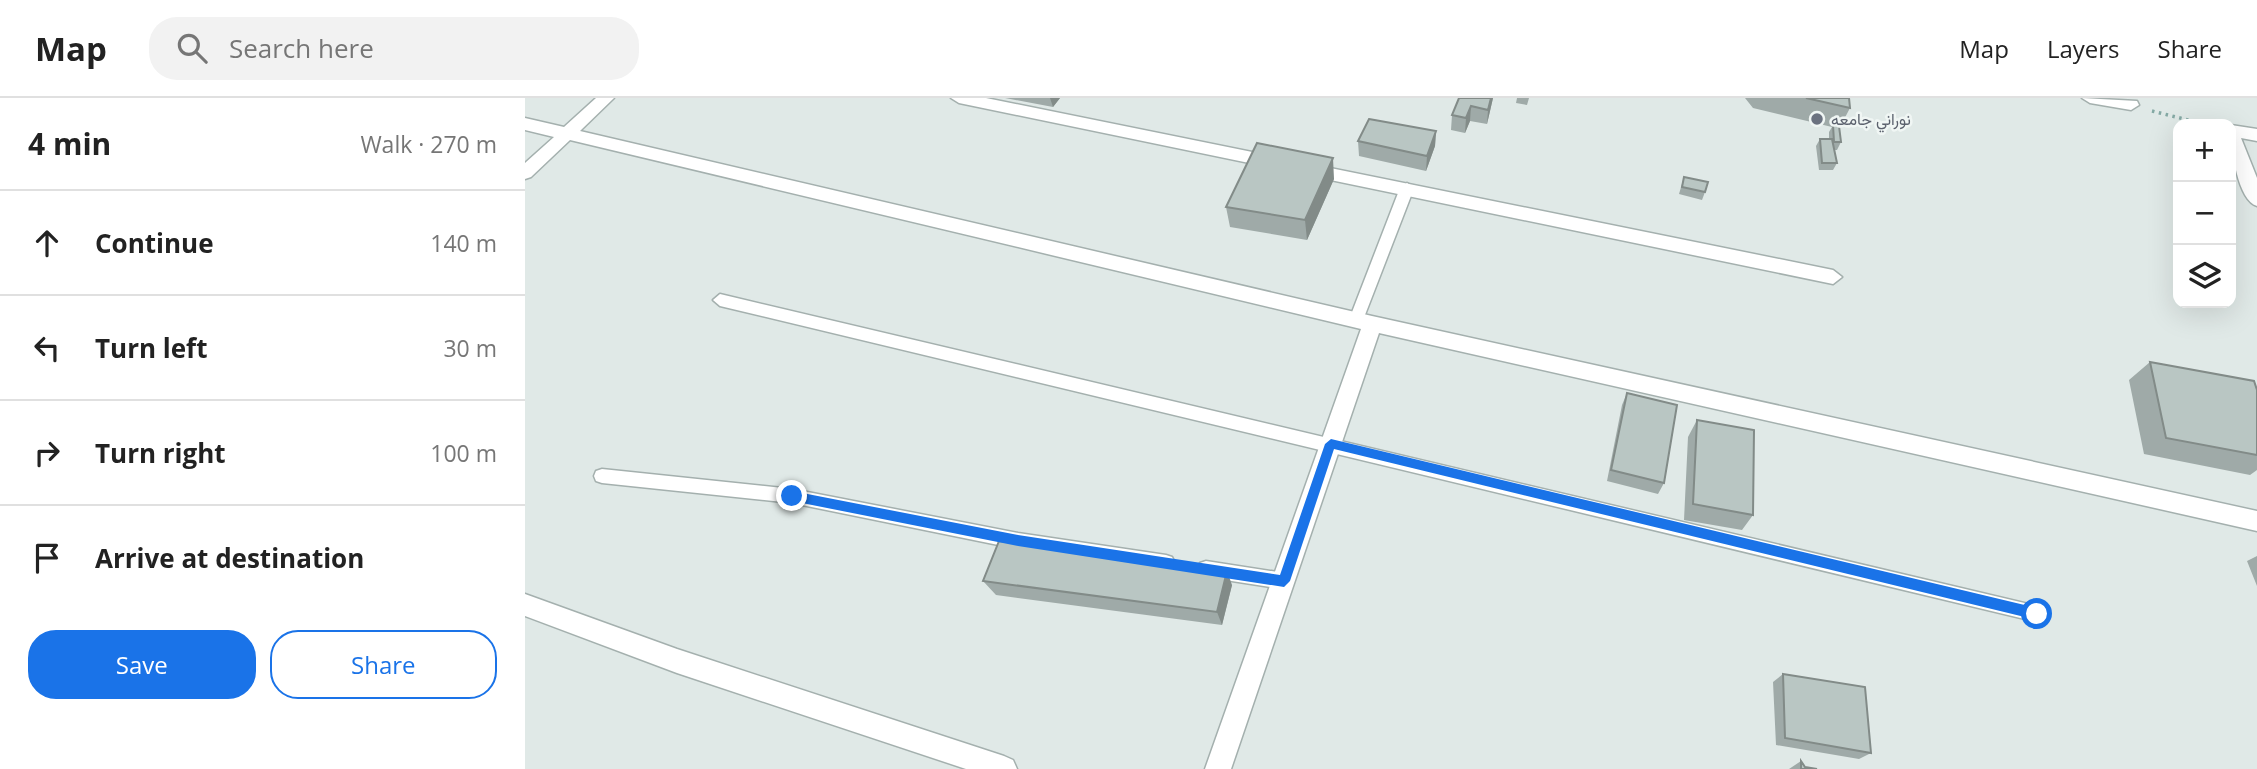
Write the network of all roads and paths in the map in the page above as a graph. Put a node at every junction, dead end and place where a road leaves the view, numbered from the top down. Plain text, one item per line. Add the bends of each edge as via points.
1 (606, 98) edge
2 (959, 98) edge
3 (2090, 98) edge
4 (2131, 105) joint
5 (2185, 119) edge
6 (525, 124) edge
7 (2236, 133) edge
8 (568, 134) junction
9 (2257, 135) edge
10 (2236, 146) edge
11 (525, 173) edge
12 (1407, 188) junction
13 (2257, 200) edge
14 (1833, 277) dead end
15 (720, 300) dead end
16 (1364, 322) junction
17 (1331, 444) junction
18 (602, 476) dead end
19 (2257, 521) edge
20 (1284, 581) junction
21 (525, 605) edge
22 (2037, 614) dead end
23 (1004, 769) edge
24 (1218, 769) edge

1 - 8 street
2 - 12 street
3 - 4 street
4 - 5 path
6 - 8 street
7 - 9 street
8 - 11 street
8 - 16 street
10 - 13 street
12 - 14 street
12 - 16 lane
15 - 17 lane
16 - 17 street
16 - 19 street
17 - 20 street
17 - 22 lane
18 - 20 lane via 792,496 1018,541
20 - 24 street
21 - 23 street via 677,661

